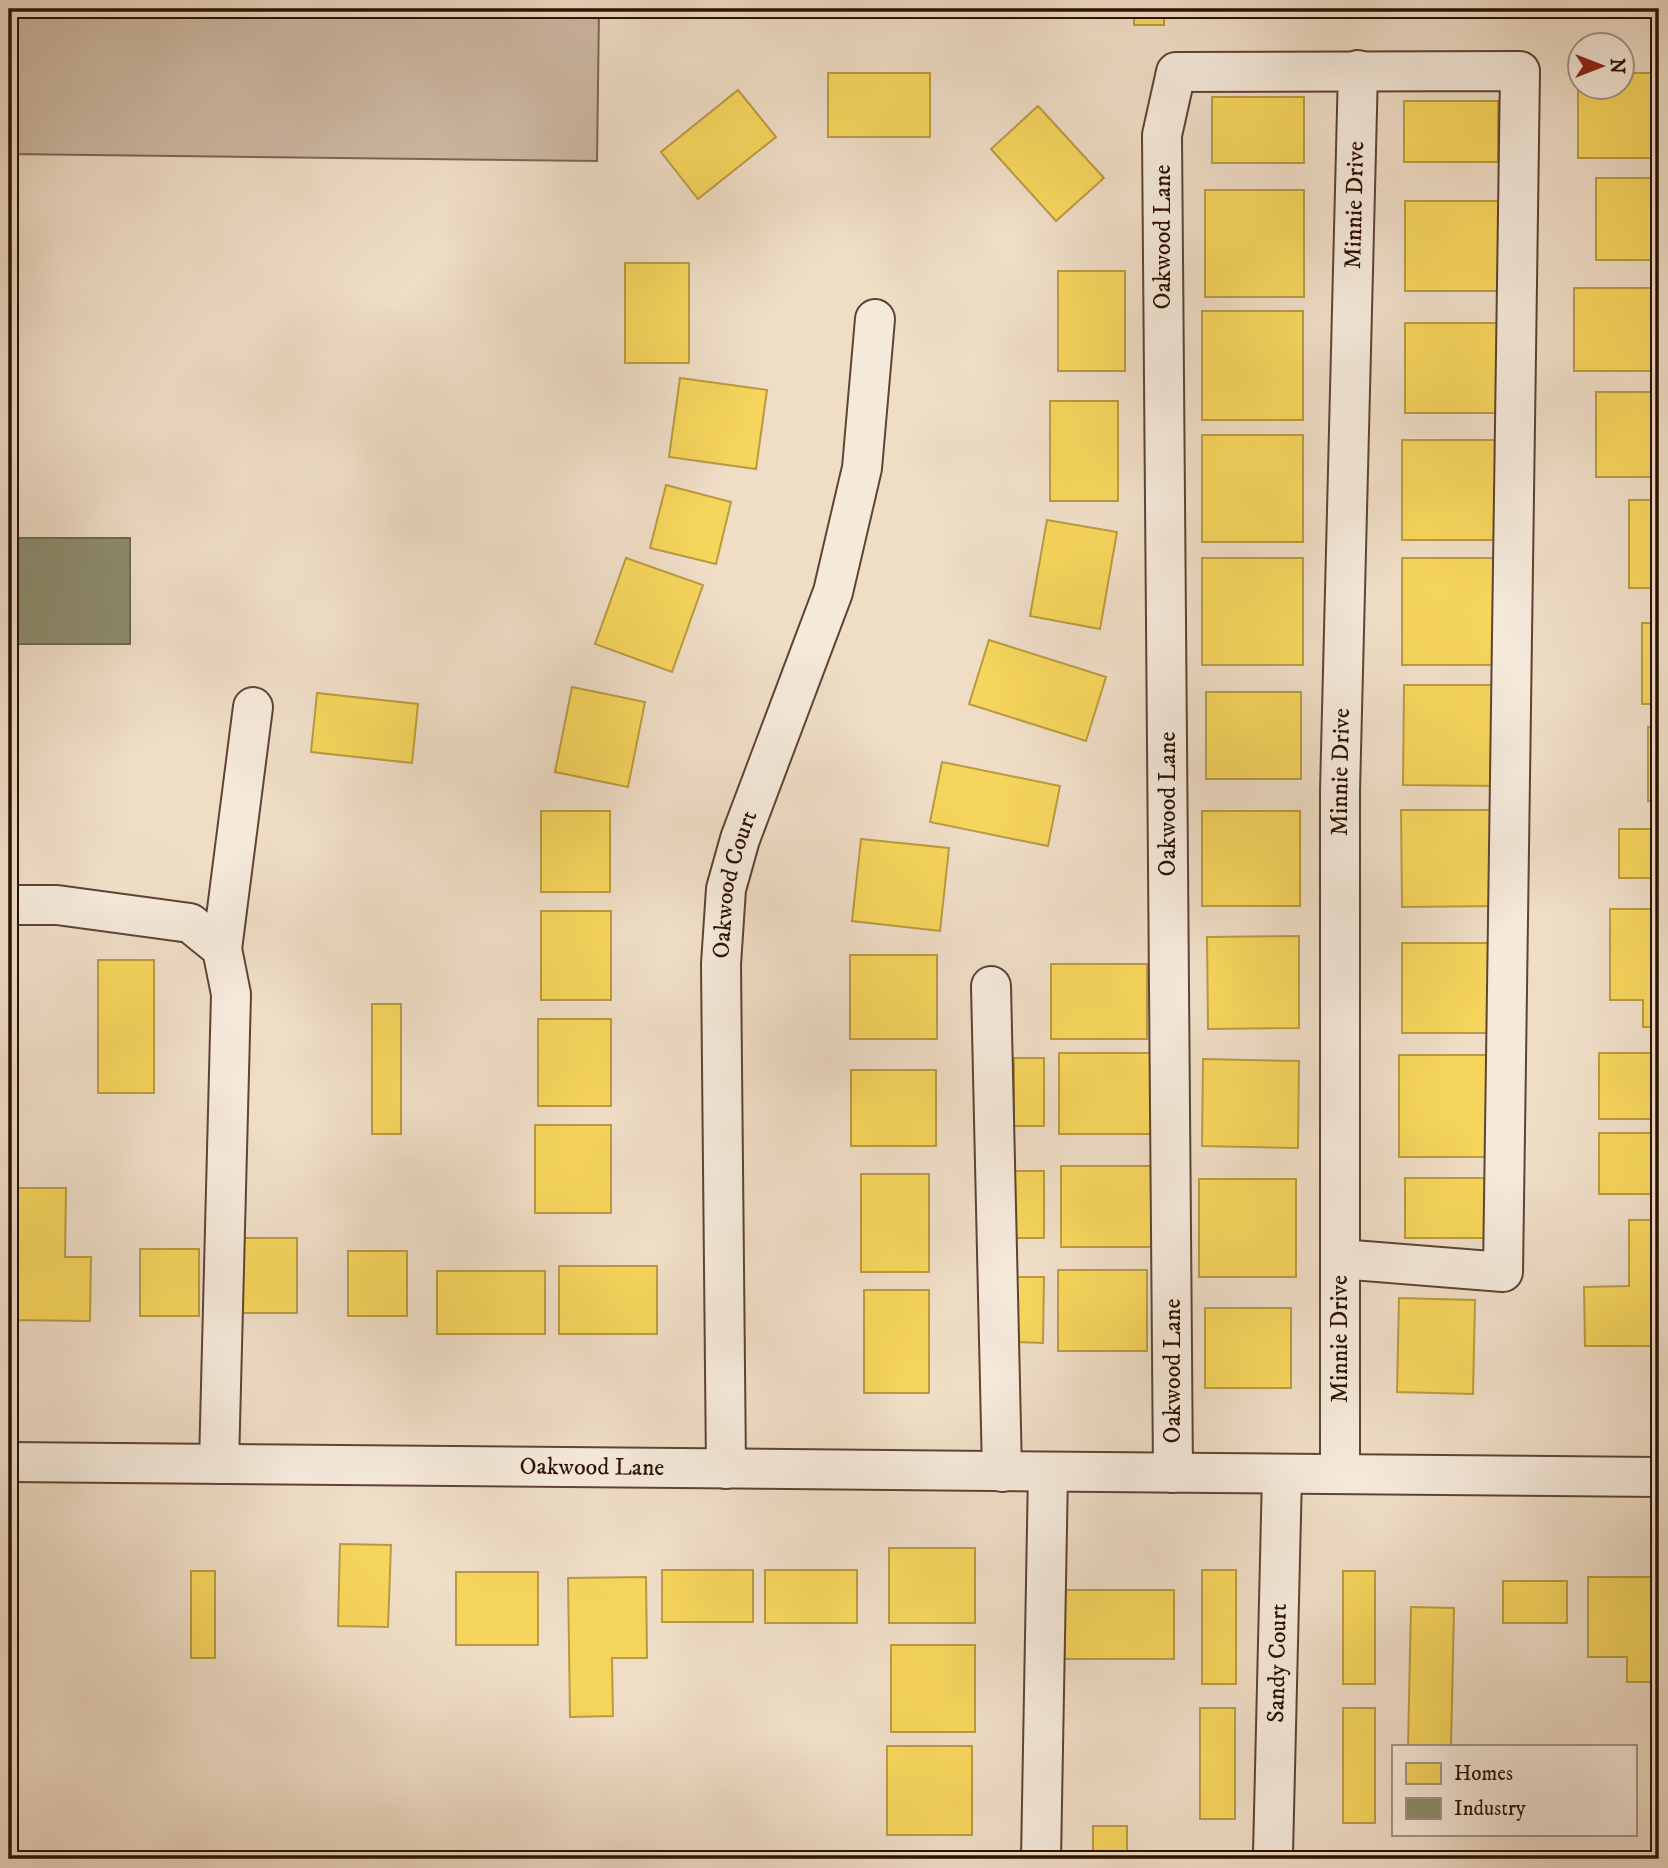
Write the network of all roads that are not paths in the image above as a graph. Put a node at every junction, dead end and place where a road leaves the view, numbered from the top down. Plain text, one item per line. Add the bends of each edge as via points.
1 (1358, 70) junction
2 (875, 319) dead end
3 (253, 708) dead end
4 (9, 905) edge
5 (222, 948) junction
6 (991, 986) dead end
7 (1340, 1259) junction
8 (9, 1462) edge
9 (219, 1464) junction
10 (726, 1469) junction
11 (1002, 1472) junction
12 (1048, 1472) junction
13 (1173, 1473) junction
14 (1282, 1474) junction
15 (1340, 1474) junction
16 (1659, 1477) edge
17 (1273, 1854) dead end
18 (1041, 1859) edge

1 - 7 street, Minnie Drive via 1340,791
1 - 7 street via 1520,71 1503,1272
1 - 13 street, Oakwood Lane via 1176,72 1162,135
2 - 10 street, Oakwood Court via 862,468 833,592 740,839 726,889 721,964
3 - 5 street
4 - 5 street via 57,905 190,923
5 - 9 street via 231,995
6 - 11 street
7 - 15 street, Minnie Drive
8 - 9 street, Oakwood Lane
9 - 10 street, Oakwood Lane
10 - 11 street, Oakwood Lane
11 - 12 street, Oakwood Lane
12 - 13 street, Oakwood Lane
12 - 18 street
13 - 14 street, Oakwood Lane
14 - 15 street, Oakwood Lane
14 - 17 street, Sandy Court
15 - 16 street, Oakwood Lane

